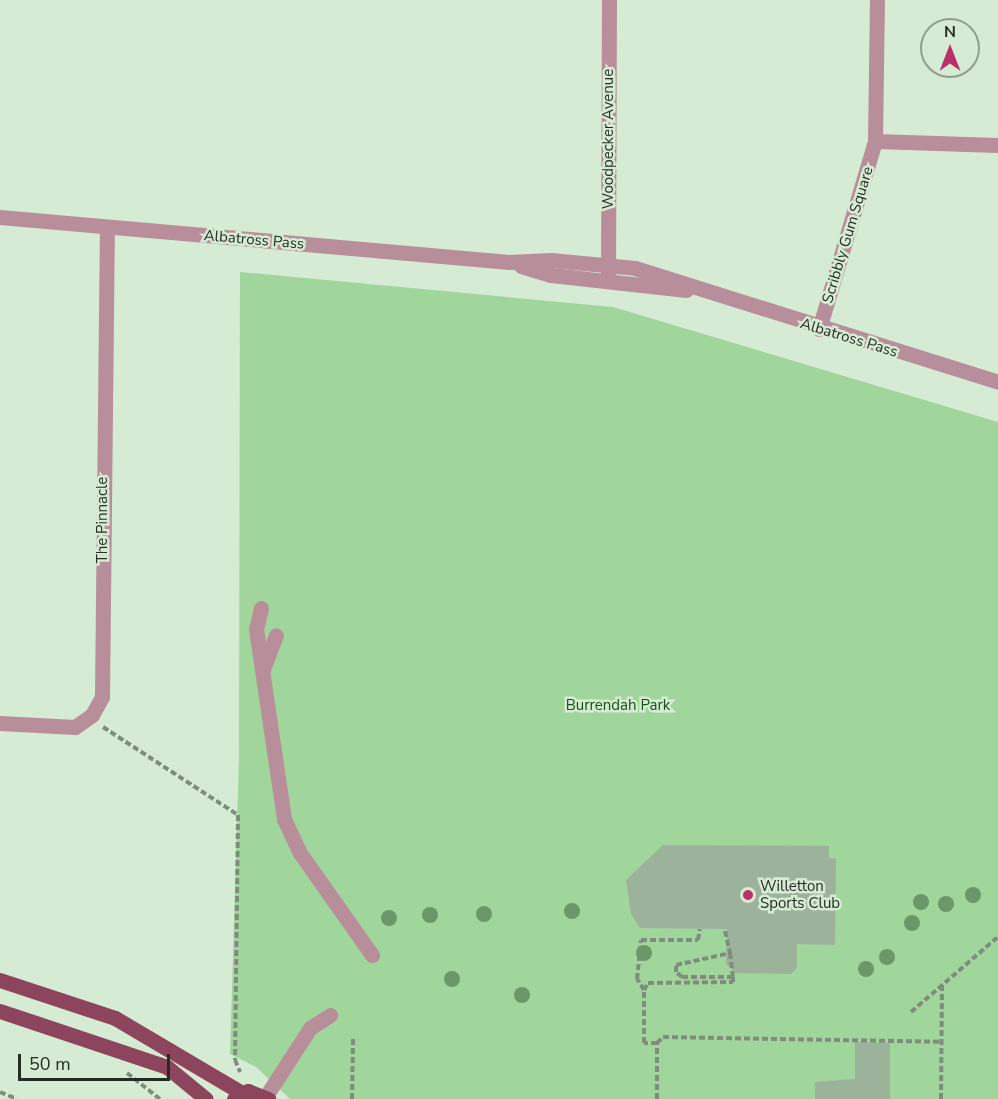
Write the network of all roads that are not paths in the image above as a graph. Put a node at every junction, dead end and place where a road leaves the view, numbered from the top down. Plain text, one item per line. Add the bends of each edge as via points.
1 (609, 0) edge
2 (877, 0) edge
3 (875, 141) junction
4 (998, 145) edge
5 (0, 217) edge
6 (107, 227) junction
7 (608, 271) junction
8 (819, 329) junction
9 (998, 382) edge
10 (261, 608) dead end
11 (276, 635) dead end
12 (263, 669) junction
13 (0, 723) edge
14 (372, 955) dead end
15 (0, 980) edge
16 (0, 1011) edge
17 (330, 1015) dead end
18 (238, 1096) edge
19 (267, 1097) edge
20 (206, 1099) edge

1 - 7 street, Woodpecker Avenue
2 - 3 street, Scribbly Gum Square
3 - 4 street
3 - 8 street, Scribbly Gum Square
5 - 6 street, Albatross Pass
6 - 7 street, Albatross Pass via 509,262 551,274
6 - 13 street, The Pinnacle via 102,697 92,715 75,727
7 - 8 street, Albatross Pass via 700,291
8 - 9 street, Albatross Pass
10 - 12 street via 256,629
11 - 12 street
12 - 14 street via 284,819 300,853
15 - 18 main road via 115,1018
16 - 20 main road via 108,1052 166,1067
17 - 19 street via 310,1028
18 - 19 main road

